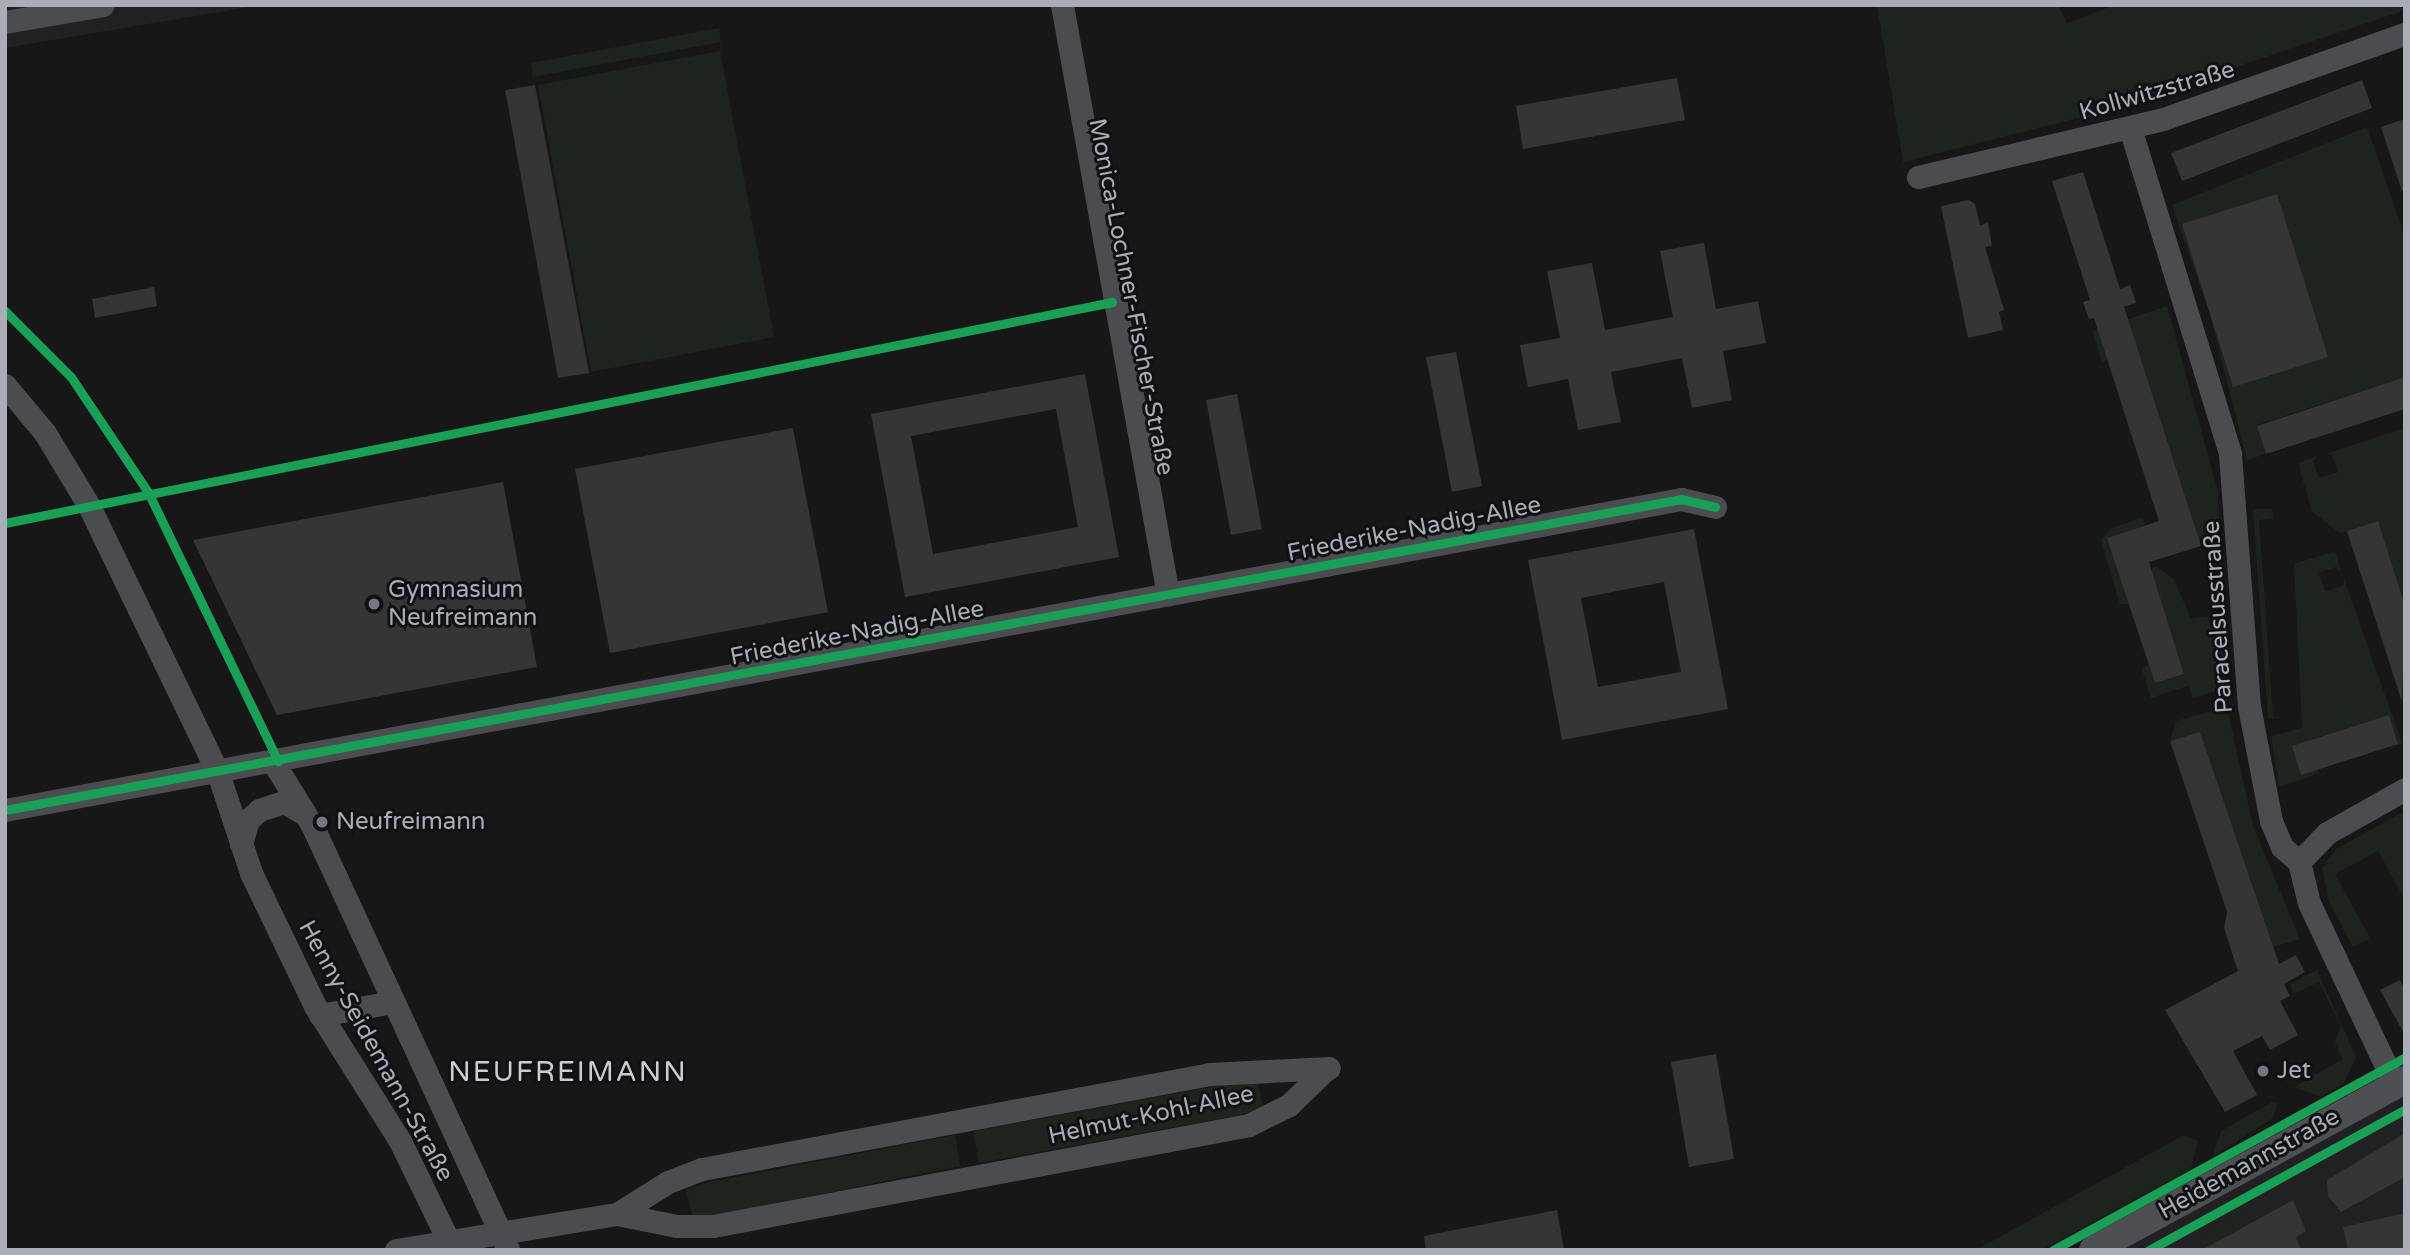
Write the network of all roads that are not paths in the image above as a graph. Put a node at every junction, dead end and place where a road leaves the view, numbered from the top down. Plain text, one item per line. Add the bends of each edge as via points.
1 (103, 5) edge
2 (1062, 5) edge
3 (5, 22) edge
4 (2405, 34) edge
5 (2130, 128) junction
6 (1918, 177) dead end
7 (5, 385) edge
8 (1715, 507) dead end
9 (1168, 595) junction
10 (273, 762) junction
11 (218, 773) junction
12 (2405, 789) edge
13 (5, 810) edge
14 (303, 813) junction
15 (241, 844) junction
16 (2300, 862) junction
17 (394, 1002) junction
18 (320, 1015) junction
19 (2400, 1082) edge
20 (617, 1214) junction
21 (505, 1243) edge
22 (452, 1247) edge
23 (396, 1250) edge
24 (2093, 1250) edge

1 - 3 street
2 - 9 street, Monica-Lochner-Fischer-Straße
4 - 5 street, Kollwitzstraße
5 - 6 street, Kollwitzstraße
5 - 16 street, Paracelsusstraße via 2231,454 2258,766 2282,847
7 - 11 street, Henny-Seidemann-Straße via 44,433 84,497
8 - 9 street, Friederike-Nadig-Allee via 1681,499
9 - 10 street, Friederike-Nadig-Allee
10 - 11 street, Friederike-Nadig-Allee
10 - 14 street, Henny-Seidemann-Straße
11 - 13 street, Friederike-Nadig-Allee
11 - 15 street, Henny-Seidemann-Straße
12 - 16 street via 2328,833
14 - 15 street via 284,802 258,810 248,820
14 - 17 street, Henny-Seidemann-Straße
15 - 18 street, Henny-Seidemann-Straße
16 - 19 street, Paracelsusstraße via 2309,904
17 - 18 street
17 - 21 street, Henny-Seidemann-Straße
18 - 22 street, Henny-Seidemann-Straße via 400,1141
19 - 24 main road, Heidemannstraße
20 - 20 street, Helmut-Kohl-Allee via 677,1226 713,1226 1249,1125 1289,1105 1329,1068 1210,1074 702,1169 668,1182
20 - 21 street, Helmut-Kohl-Allee
21 - 22 street, Helmut-Kohl-Allee
22 - 23 street, Helmut-Kohl-Allee

